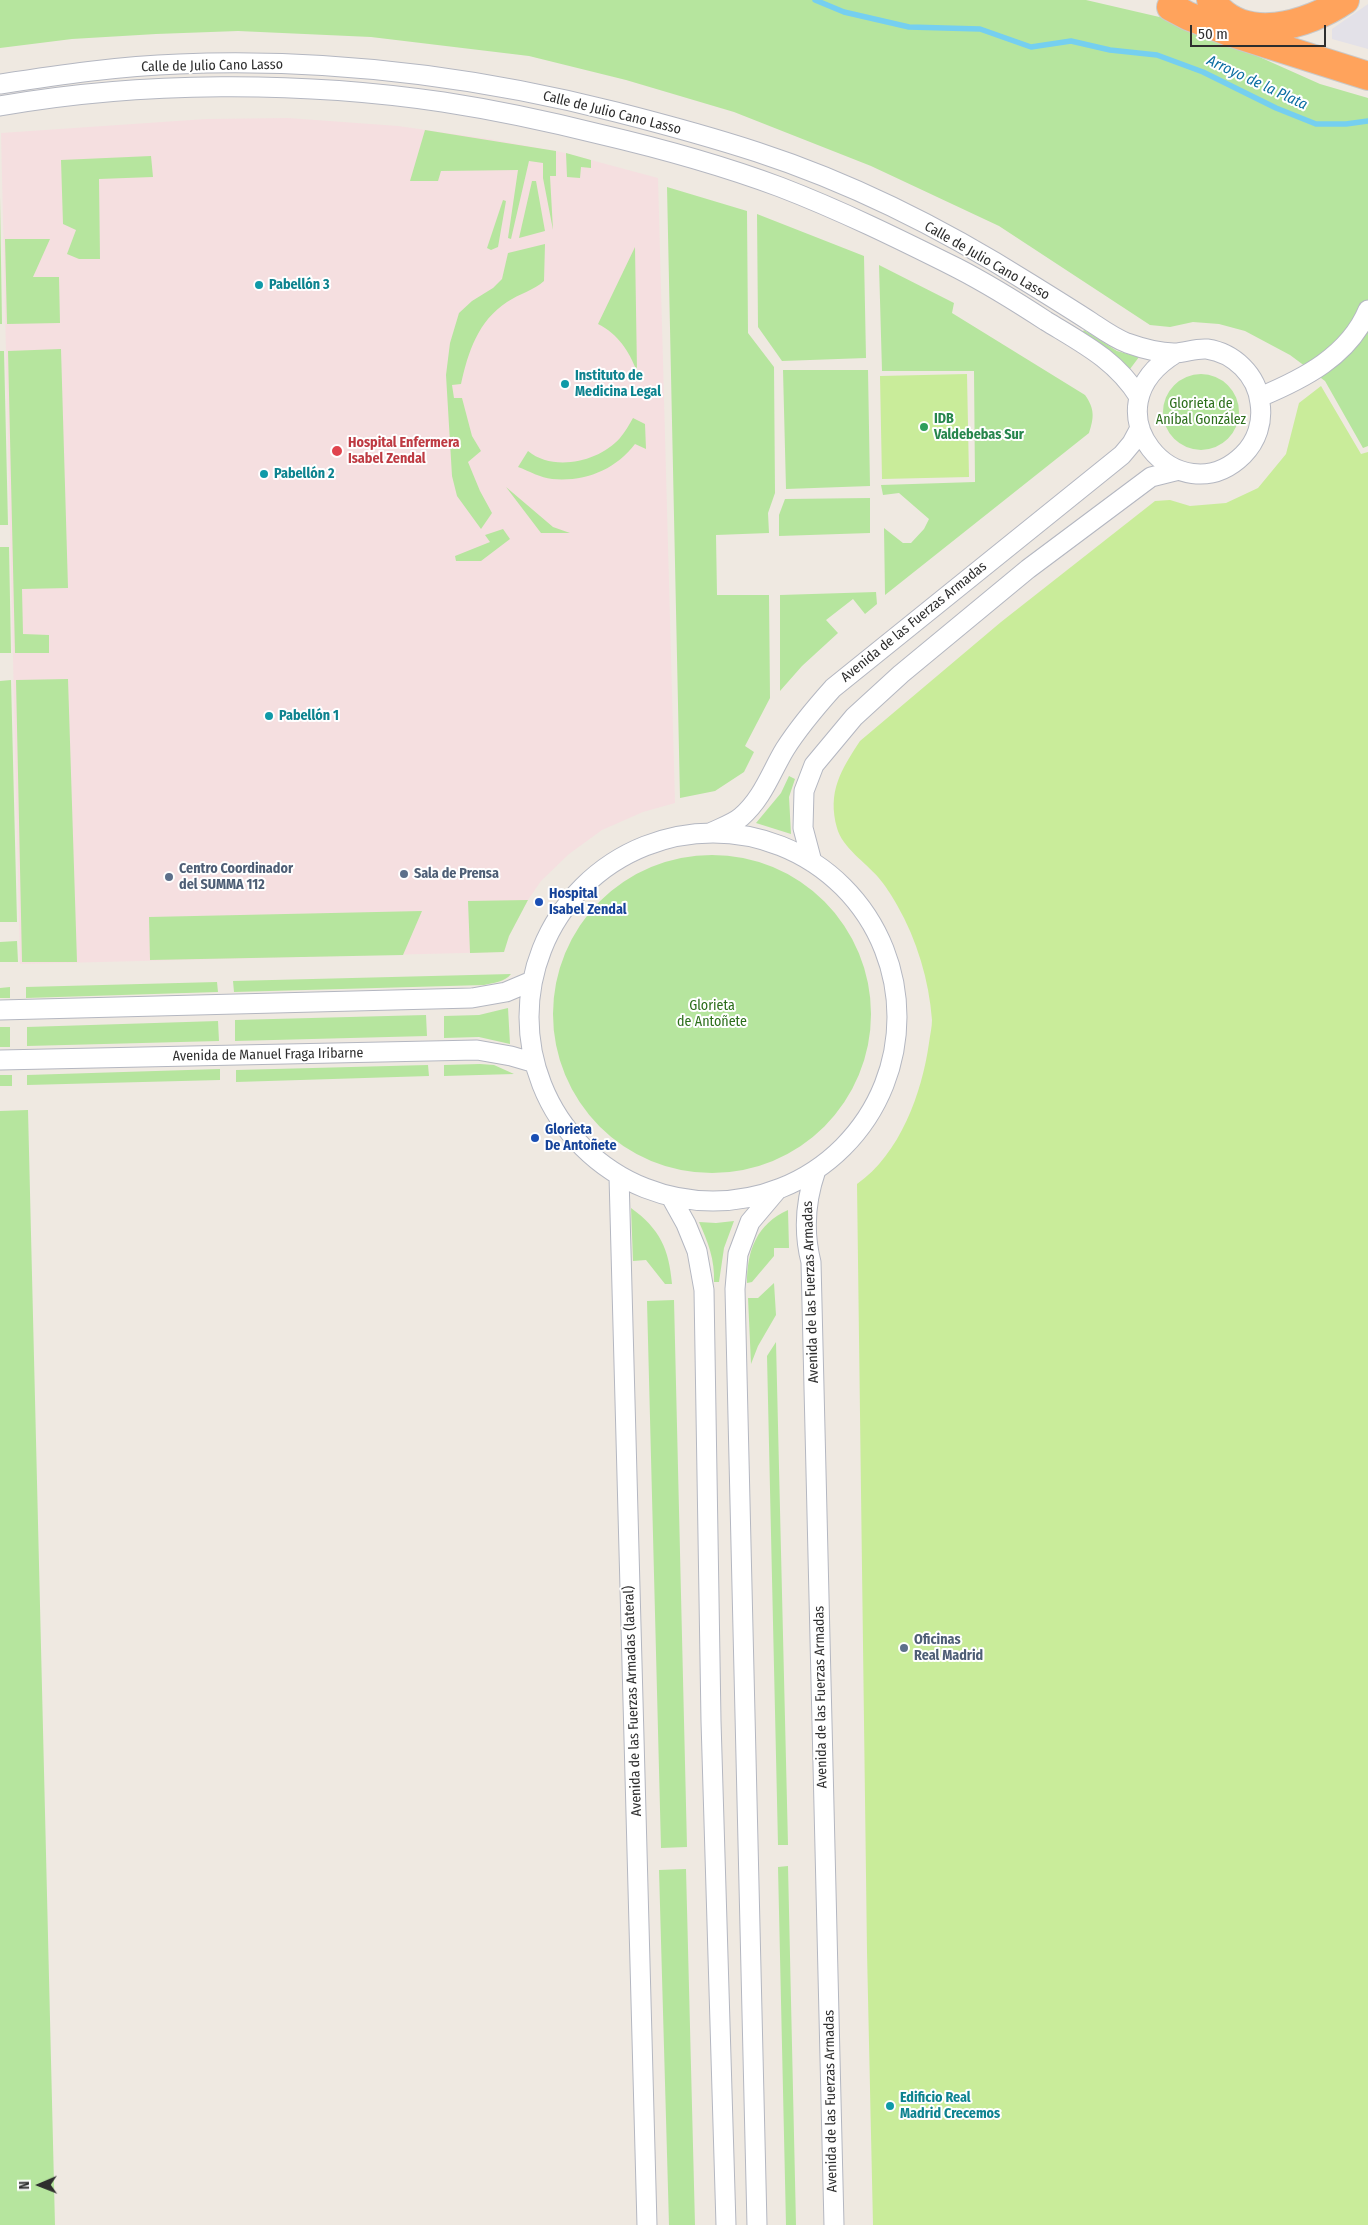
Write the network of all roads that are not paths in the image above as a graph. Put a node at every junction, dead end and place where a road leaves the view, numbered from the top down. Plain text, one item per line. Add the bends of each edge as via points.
1 (1211, 0) edge
2 (1345, 0) edge
3 (1171, 7) dead end
4 (1368, 76) edge
5 (0, 84) edge
6 (0, 106) edge
7 (1368, 310) edge
8 (1176, 353) junction
9 (1139, 397) junction
10 (1260, 398) junction
11 (1140, 428) junction
12 (1179, 470) junction
13 (710, 833) junction
14 (812, 862) junction
15 (532, 981) junction
16 (0, 1010) edge
17 (0, 1060) edge
18 (535, 1063) junction
19 (816, 1170) junction
20 (620, 1176) junction
21 (778, 1190) junction
22 (671, 1197) junction
23 (647, 2225) edge
24 (726, 2225) edge
25 (757, 2225) edge
26 (834, 2225) edge

1 - 2 highway via 1223,14 1235,21 1269,27 1326,13
3 - 4 highway via 1229,32
5 - 8 street, Calle de Julio Cano Lasso via 177,64 289,64 448,78 575,102 759,153 836,182 897,210 992,261 1121,341
6 - 9 street, Calle de Julio Cano Lasso via 175,88 286,88 443,102 558,124 653,147 780,187 886,232 981,281 1107,360 1128,379
7 - 10 street via 1354,334 1315,371
8 - 9 street via 1159,364 1146,379
8 - 10 street via 1192,349 1227,355 1254,380
9 - 11 street via 1137,413
10 - 12 street via 1262,416 1257,435 1233,464 1216,472 1197,474
11 - 12 street via 1148,446 1161,461
11 - 13 street, Avenida de las Fuerzas Armadas via 1122,455 833,688 786,748 753,805 740,818
12 - 14 street via 1151,477 1043,558 901,674 854,717 814,765 804,791 803,828
13 - 14 street via 746,836 772,843
13 - 15 street via 667,839 642,847 595,875 559,915 546,939
14 - 19 street via 851,896 875,932 888,964 896,1015 890,1067 873,1106 854,1135
15 - 16 street via 506,992 472,998
15 - 18 street via 529,1022
17 - 18 street, Avenida de Manuel Fraga Iribarne via 477,1050
18 - 20 street via 542,1087 561,1122 588,1152
19 - 21 street
19 - 26 street, Avenida de las Fuerzas Armadas via 806,1203 811,1262
20 - 22 street
20 - 23 street, Avenida de las Fuerzas Armadas (lateral)
21 - 22 street via 725,1201
21 - 25 street via 750,1222 738,1254 735,1289
22 - 24 street via 697,1251 704,1290 711,1711

